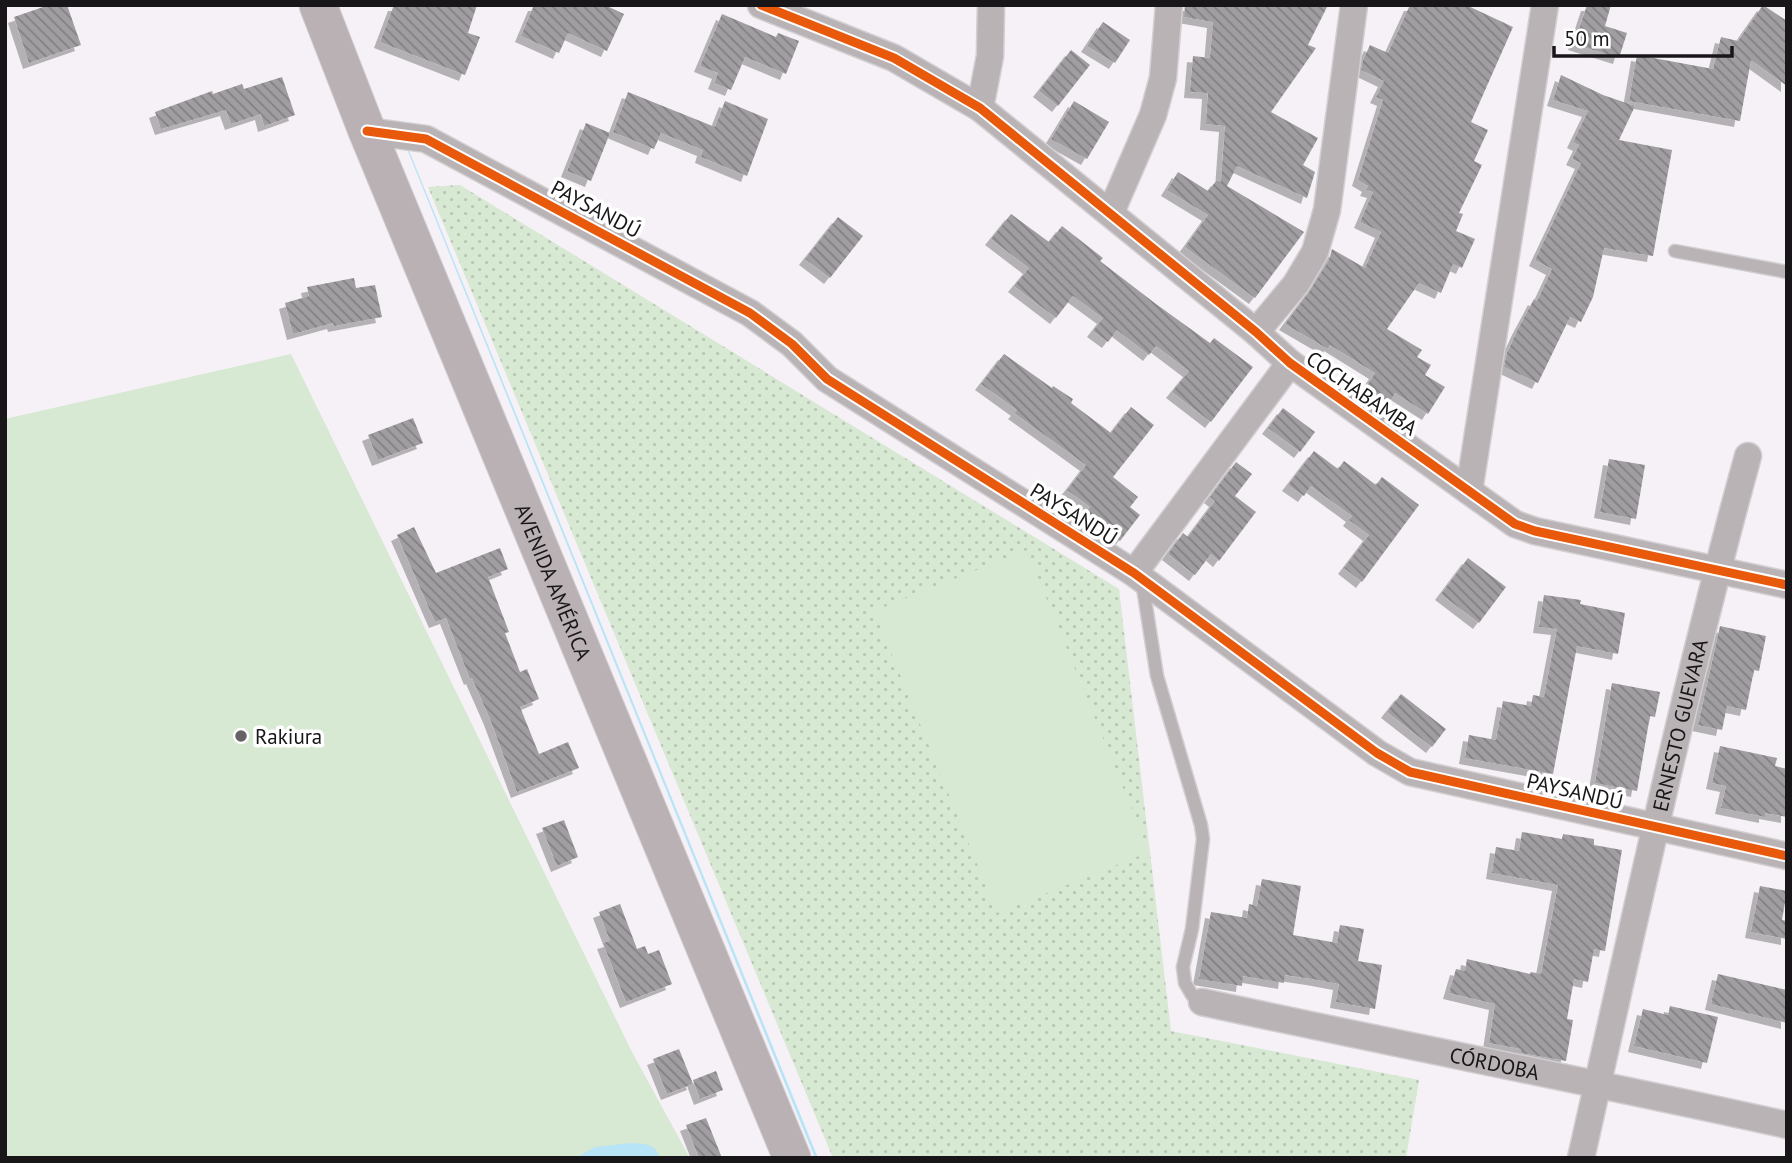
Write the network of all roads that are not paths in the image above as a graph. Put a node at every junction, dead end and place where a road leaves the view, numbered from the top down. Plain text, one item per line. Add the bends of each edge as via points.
1 (318, 5) edge
2 (761, 5) edge
3 (990, 5) edge
4 (1169, 5) edge
5 (1354, 5) edge
6 (1545, 5) edge
7 (980, 107) junction
8 (367, 131) junction
9 (1111, 212) junction
10 (1675, 251) dead end
11 (1787, 272) edge
12 (1256, 332) junction
13 (1290, 363) junction
14 (1748, 456) dead end
15 (1469, 491) junction
16 (1716, 570) junction
17 (1138, 575) junction
18 (1787, 585) edge
19 (1655, 827) junction
20 (1787, 856) edge
21 (1202, 1002) joint
22 (1598, 1084) junction
23 (1787, 1125) edge
24 (792, 1158) edge
25 (1581, 1158) edge

1 - 8 main road, AVENIDA AMÉRICA
2 - 7 street, COCHABAMBA via 894,58
3 - 7 street via 990,56
4 - 9 street via 1163,78 1153,115
5 - 12 street via 1327,211 1315,252 1296,284
6 - 15 street
7 - 9 street, COCHABAMBA
8 - 17 street, PAYSANDÚ via 426,139 750,313 792,344 827,379
8 - 24 main road, AVENIDA AMÉRICA
9 - 12 street, COCHABAMBA
10 - 11 lane
12 - 13 street, COCHABAMBA
13 - 15 street, COCHABAMBA
13 - 17 street
14 - 16 street, ERNESTO GUEVARA
15 - 16 street, COCHABAMBA via 1515,524 1535,531
16 - 18 street, COCHABAMBA
16 - 19 street, ERNESTO GUEVARA
17 - 19 street, PAYSANDÚ via 1377,753 1410,772
17 - 21 lane via 1157,676 1201,825 1192,929 1183,967 1185,983
19 - 20 street, PAYSANDÚ
19 - 22 street, ERNESTO GUEVARA
21 - 22 street, CÓRDOBA
22 - 23 street, CÓRDOBA
22 - 25 street, ERNESTO GUEVARA

